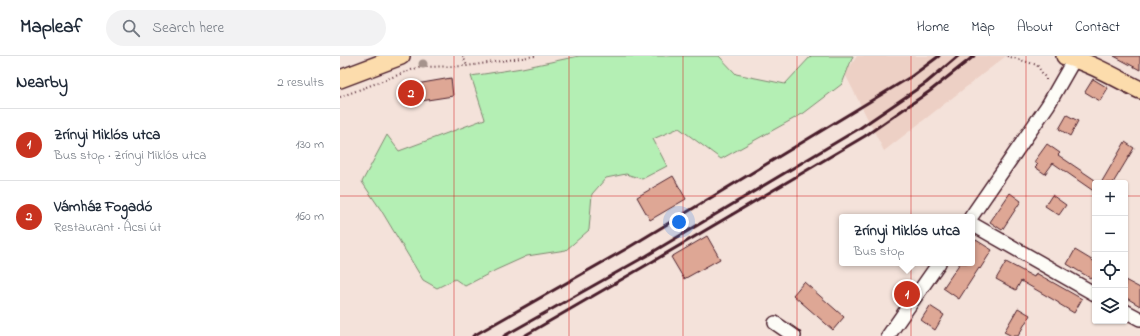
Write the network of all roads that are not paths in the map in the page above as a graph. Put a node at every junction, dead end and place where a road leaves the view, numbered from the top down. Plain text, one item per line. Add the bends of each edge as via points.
1 (401, 56) edge
2 (1072, 57) edge
3 (340, 79) edge
4 (1140, 90) edge
5 (973, 214) edge
6 (975, 226) edge
7 (937, 266) edge
8 (1092, 292) edge
9 (1128, 313) edge
10 (1140, 319) edge
11 (775, 323) dead end
12 (794, 336) edge
13 (888, 336) edge

1 - 3 main road
2 - 4 main road
2 - 5 street via 1048,106
6 - 8 street
7 - 13 street
9 - 10 street
11 - 12 street

